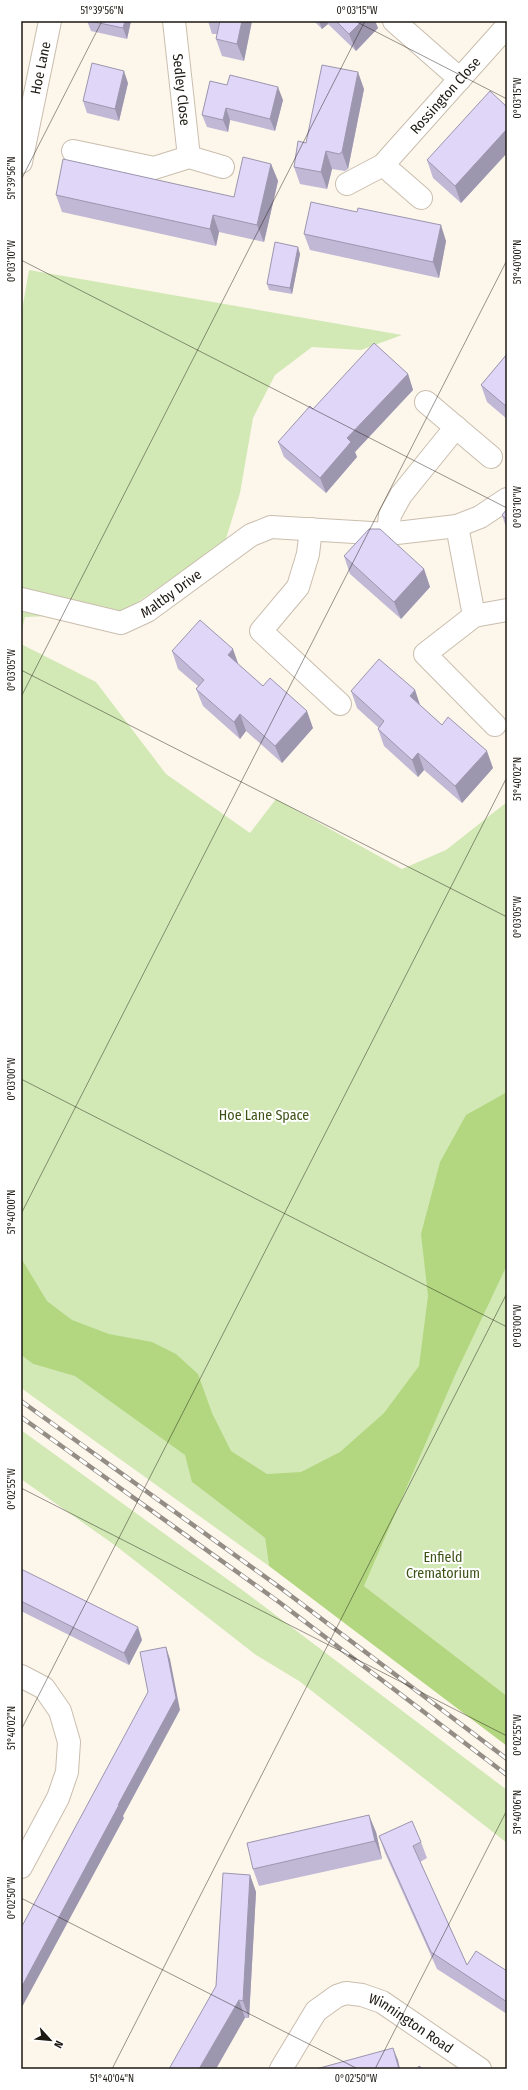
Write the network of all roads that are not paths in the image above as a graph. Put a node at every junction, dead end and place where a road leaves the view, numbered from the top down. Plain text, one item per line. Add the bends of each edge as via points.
1 (50, 21) edge
2 (174, 21) edge
3 (394, 21) edge
4 (507, 26) edge
5 (460, 79) junction
6 (73, 151) dead end
7 (189, 157) junction
8 (21, 162) edge
9 (383, 165) junction
10 (223, 167) dead end
11 (347, 184) dead end
12 (421, 198) dead end
13 (426, 402) dead end
14 (456, 427) junction
15 (491, 457) dead end
16 (507, 499) edge
17 (456, 526) junction
18 (310, 530) junction
19 (388, 534) junction
20 (21, 600) edge
21 (507, 610) edge
22 (474, 616) junction
23 (340, 704) dead end
24 (495, 725) dead end
25 (21, 1676) edge
26 (21, 1867) edge
27 (281, 2069) edge
28 (480, 2069) edge

1 - 8 street, Hoe Lane
2 - 7 street, Sedley Close
3 - 5 street
4 - 5 street, Rossington Close
5 - 9 street, Rossington Close
6 - 7 street via 154,168
7 - 10 street
9 - 11 street, Rossington Close
9 - 12 street
13 - 14 street
14 - 15 street
14 - 19 street via 401,495 390,515
16 - 17 street, Maltby Drive via 480,517
17 - 19 street, Maltby Drive
17 - 22 street
18 - 19 street, Maltby Drive
18 - 20 street, Maltby Drive via 270,527 251,535 147,611 121,623
18 - 23 street via 308,554 298,587 261,631
21 - 22 street
22 - 24 street via 425,654
25 - 26 street via 44,1688 60,1711 69,1742 67,1772 58,1798
27 - 28 street, Winnington Road via 316,2011 336,1996 346,1993 382,2002

